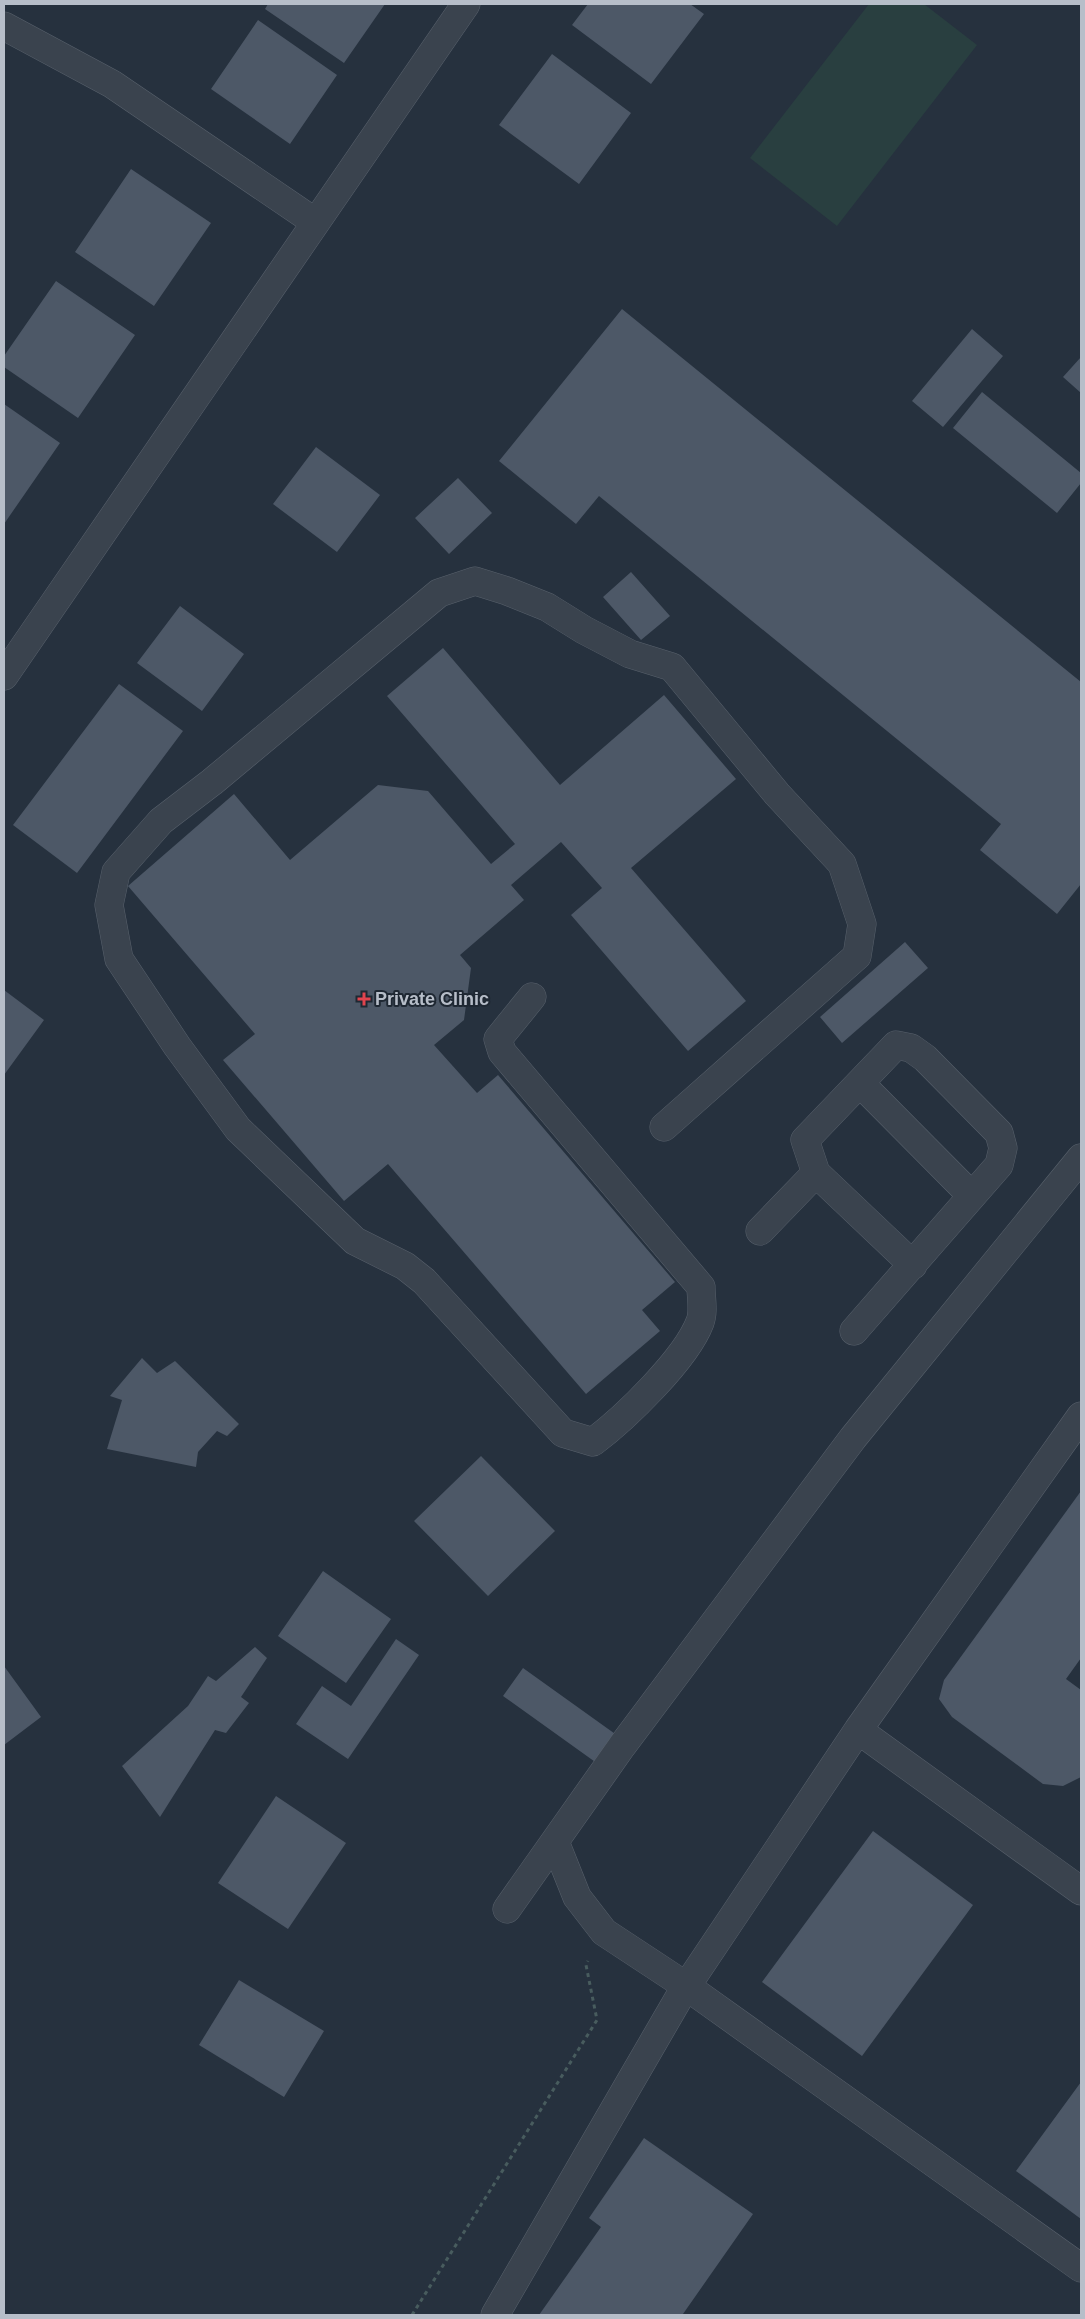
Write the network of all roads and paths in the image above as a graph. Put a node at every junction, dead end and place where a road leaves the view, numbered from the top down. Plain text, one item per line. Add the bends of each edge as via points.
1 (466, 4) edge
2 (4, 26) edge
3 (315, 222) junction
4 (4, 676) edge
5 (532, 997) dead end
6 (860, 1083) junction
7 (664, 1126) dead end
8 (1081, 1158) edge
9 (816, 1173) junction
10 (971, 1195) junction
11 (760, 1231) dead end
12 (913, 1265) junction
13 (854, 1331) dead end
14 (1081, 1416) edge
15 (858, 1730) junction
16 (555, 1842) junction
17 (1081, 1891) edge
18 (507, 1910) dead end
19 (604, 1932) junction
20 (686, 1986) junction
21 (1081, 2268) edge
22 (412, 2315) edge
23 (495, 2315) edge

1 - 3 street
2 - 3 street via 112,84
3 - 4 street
5 - 7 street via 498,1039 502,1052 701,1287 701,1320 675,1363 593,1442 563,1433 424,1281 405,1266 356,1241 238,1129 119,958 108,905 116,872 161,821 439,593 475,581 547,607 630,654 672,667 777,794 842,864 862,924 857,956
6 - 9 street via 805,1140
6 - 10 street
6 - 10 street via 896,1045 911,1048 925,1058 999,1133 1003,1148 999,1165
8 - 16 street via 853,1438 628,1738
9 - 11 street
9 - 12 street
10 - 12 street
12 - 13 street
14 - 15 street
15 - 17 street
15 - 20 street
16 - 18 street
16 - 19 street via 577,1897
19 - 20 street
19 - 22 path via 586,1965 597,2020
20 - 21 street
20 - 23 street

